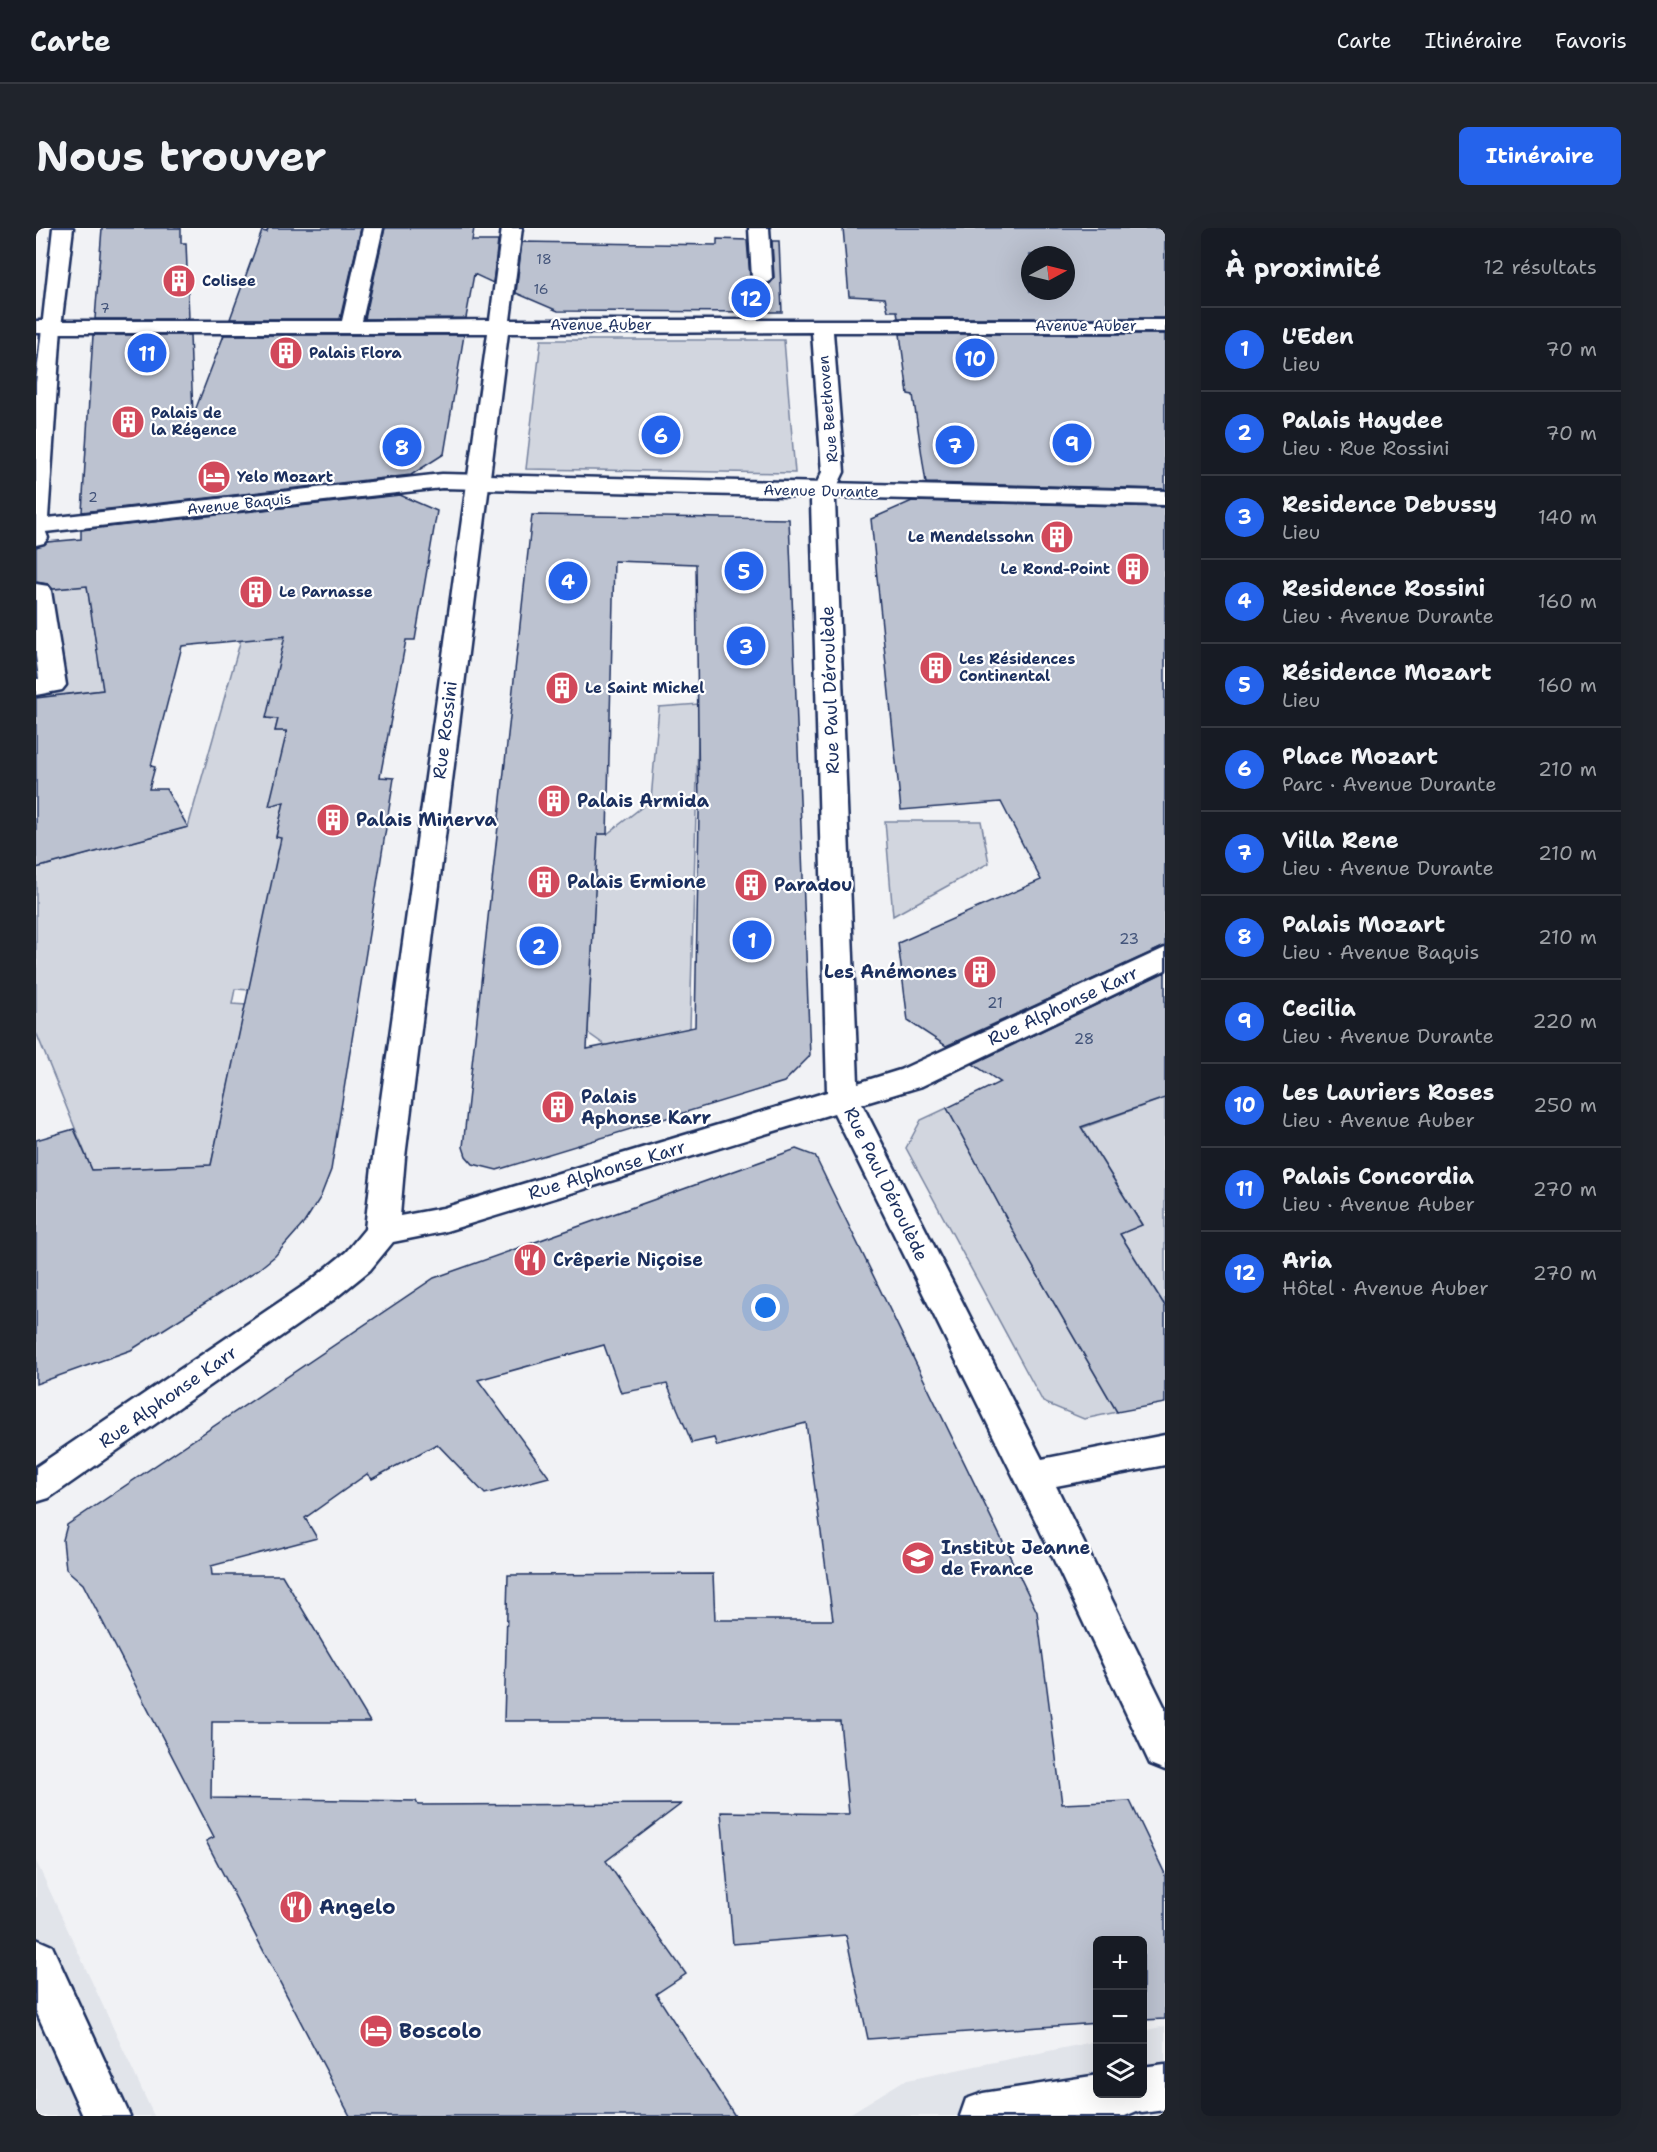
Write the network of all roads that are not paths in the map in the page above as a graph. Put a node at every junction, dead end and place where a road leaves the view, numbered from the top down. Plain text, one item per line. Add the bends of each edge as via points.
1 (63, 228) edge
2 (373, 228) edge
3 (512, 228) edge
4 (759, 228) edge
5 (762, 278) dead end
6 (500, 325) junction
7 (822, 325) junction
8 (351, 326) junction
9 (1165, 326) edge
10 (44, 327) edge
11 (478, 482) junction
12 (824, 491) junction
13 (1165, 498) edge
14 (36, 525) edge
15 (36, 532) edge
16 (36, 538) edge
17 (39, 591) dead end
18 (36, 687) edge
19 (1165, 958) edge
20 (843, 1098) junction
21 (382, 1232) junction
22 (1165, 1450) edge
23 (90, 1451) junction
24 (36, 1463) edge
25 (1030, 1476) junction
26 (36, 1488) edge
27 (1165, 1751) edge
28 (36, 1961) edge
29 (1165, 2086) edge
30 (1147, 2089) edge
31 (1097, 2098) edge
32 (107, 2116) edge
33 (983, 2116) edge

1 - 10 street
2 - 8 street
3 - 6 street, Rue Rossini
4 - 5 street
6 - 7 street, Avenue Auber
6 - 8 street, Avenue Auber
6 - 11 street, Rue Rossini
7 - 9 street, Avenue Auber
7 - 12 street, Rue Beethoven via 833,472
8 - 10 street, Avenue Auber
10 - 14 street
11 - 12 street, Avenue Durante
11 - 14 street, Avenue Baquis via 442,481
11 - 21 street, Rue Rossini
12 - 13 street, Avenue Durante
12 - 20 street, Rue Paul Déroulède
15 - 16 street
17 - 18 street via 53,685
19 - 20 street, Rue Alphonse Karr via 911,1078
20 - 21 street, Rue Alphonse Karr via 443,1220
20 - 25 street, Rue Paul Déroulède
21 - 23 street, Rue Alphonse Karr via 358,1261 321,1291
22 - 25 street
23 - 24 street, Rue Alphonse Karr
23 - 26 street, Rue Alphonse Karr
25 - 27 street, Rue Paul Déroulède
28 - 32 street
29 - 30 street
31 - 33 street

